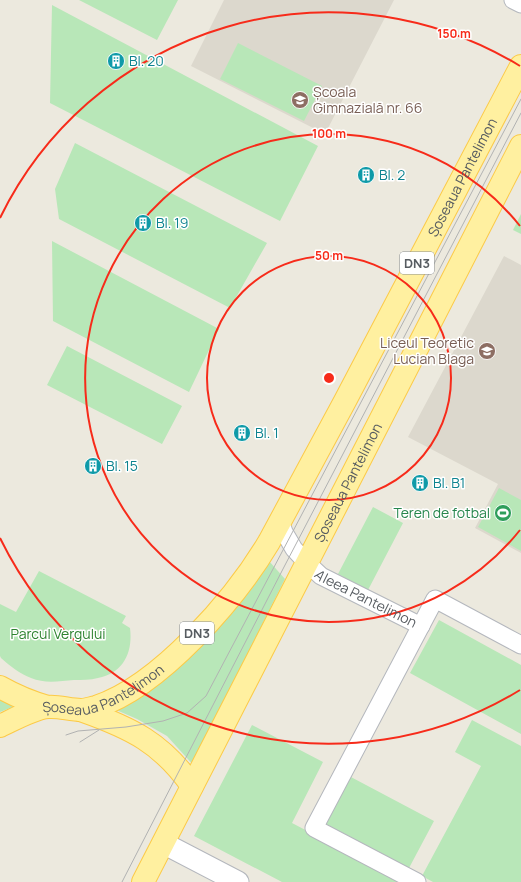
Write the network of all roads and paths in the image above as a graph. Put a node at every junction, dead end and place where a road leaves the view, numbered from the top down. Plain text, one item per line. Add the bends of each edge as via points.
1 (513, 0) edge
2 (521, 4) edge
3 (521, 66) edge
4 (521, 146) edge
5 (280, 521) junction
6 (307, 563) junction
7 (420, 626) junction
8 (521, 645) edge
9 (0, 687) edge
10 (48, 707) junction
11 (83, 710) junction
12 (0, 726) edge
13 (192, 786) junction
14 (163, 843) junction
15 (143, 882) edge
16 (238, 882) edge
17 (417, 882) edge

1 - 2 street
3 - 5 main road, Șoseaua Pantelimon / DN3
4 - 6 main road, Șoseaua Pantelimon / DN3
5 - 6 street, Șoseaua Pantelimon via 288,540
5 - 11 main road, Șoseaua Pantelimon / DN3 via 246,577 181,650 124,694
6 - 7 street, Aleea Pantelimon via 321,576
6 - 13 main road, Șoseaua Pantelimon / DN3
7 - 8 street, Aleea Pantelimon via 435,599
7 - 17 street via 314,828
9 - 10 main road via 30,702
10 - 11 main road, Șoseaua Pantelimon / DN3
10 - 12 main road, Șoseaua Pantelimon / DN3
11 - 13 main road via 141,736 176,764
13 - 14 main road, Șoseaua Pantelimon / DN3
14 - 15 main road, Șoseaua Pantelimon / DN3
14 - 16 street

